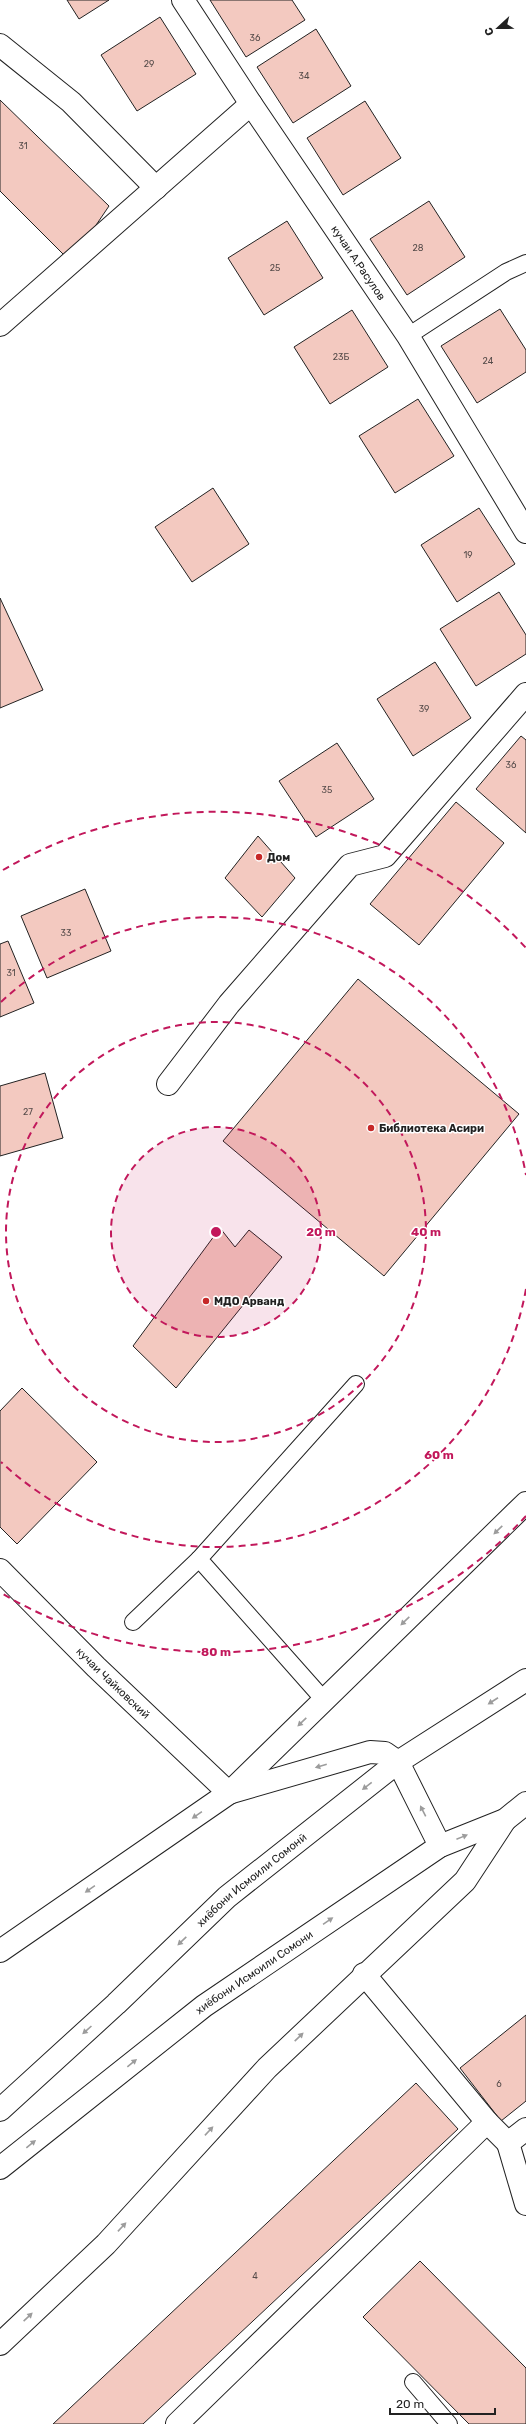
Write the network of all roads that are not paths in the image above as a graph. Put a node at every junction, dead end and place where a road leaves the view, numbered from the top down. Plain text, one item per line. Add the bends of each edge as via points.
1 (183, 0) edge
2 (0, 45) edge
3 (251, 104) junction
4 (156, 188) junction
5 (526, 263) edge
6 (0, 325) edge
7 (408, 336) junction
8 (526, 532) edge
9 (526, 694) edge
10 (168, 1084) dead end
11 (356, 1384) dead end
12 (526, 1503) edge
13 (199, 1559) junction
14 (0, 1570) edge
15 (133, 1622) dead end
16 (526, 1680) edge
17 (324, 1700) junction
18 (398, 1762) junction
19 (229, 1793) junction
20 (526, 1803) edge
21 (505, 1820) junction
22 (440, 1846) junction
23 (0, 1951) edge
24 (364, 1974) junction
25 (0, 2110) edge
26 (487, 2122) junction
27 (526, 2129) edge
28 (508, 2143) junction
29 (0, 2168) edge
30 (526, 2204) edge
31 (0, 2344) edge
32 (413, 2382) dead end
33 (177, 2424) edge
34 (449, 2424) edge

1 - 3 street, кучаи А.Расулов
2 - 4 street via 71,102
3 - 4 street
3 - 7 street, кучаи А.Расулов
4 - 6 street
5 - 7 lane via 506,272
7 - 8 street, кучаи А.Расулов
9 - 10 street via 385,856 350,865 228,1004
11 - 13 lane
12 -> 17 street
13 - 15 lane
13 - 17 lane
14 - 19 street, кучаи Чайковский via 96,1667
16 -> 18 street, хиёбони Исмоили Сомонӣ
17 -> 19 street
18 -> 19 street via 385,1754 370,1752
22 -> 18 street
18 -> 25 street, хиёбони Исмоили Сомонӣ via 227,1897 116,2004
19 -> 23 street
20 - 21 street, хиёбони Исмоили Сомони
22 -> 21 street, хиёбони Исмоили Сомони
21 - 24 street via 464,1881
29 -> 22 street, хиёбони Исмоили Сомони via 204,2006
24 - 26 street
31 -> 24 street via 106,2244 267,2068
26 - 28 street
26 - 33 street
27 - 28 street
28 - 30 street
32 - 34 lane

